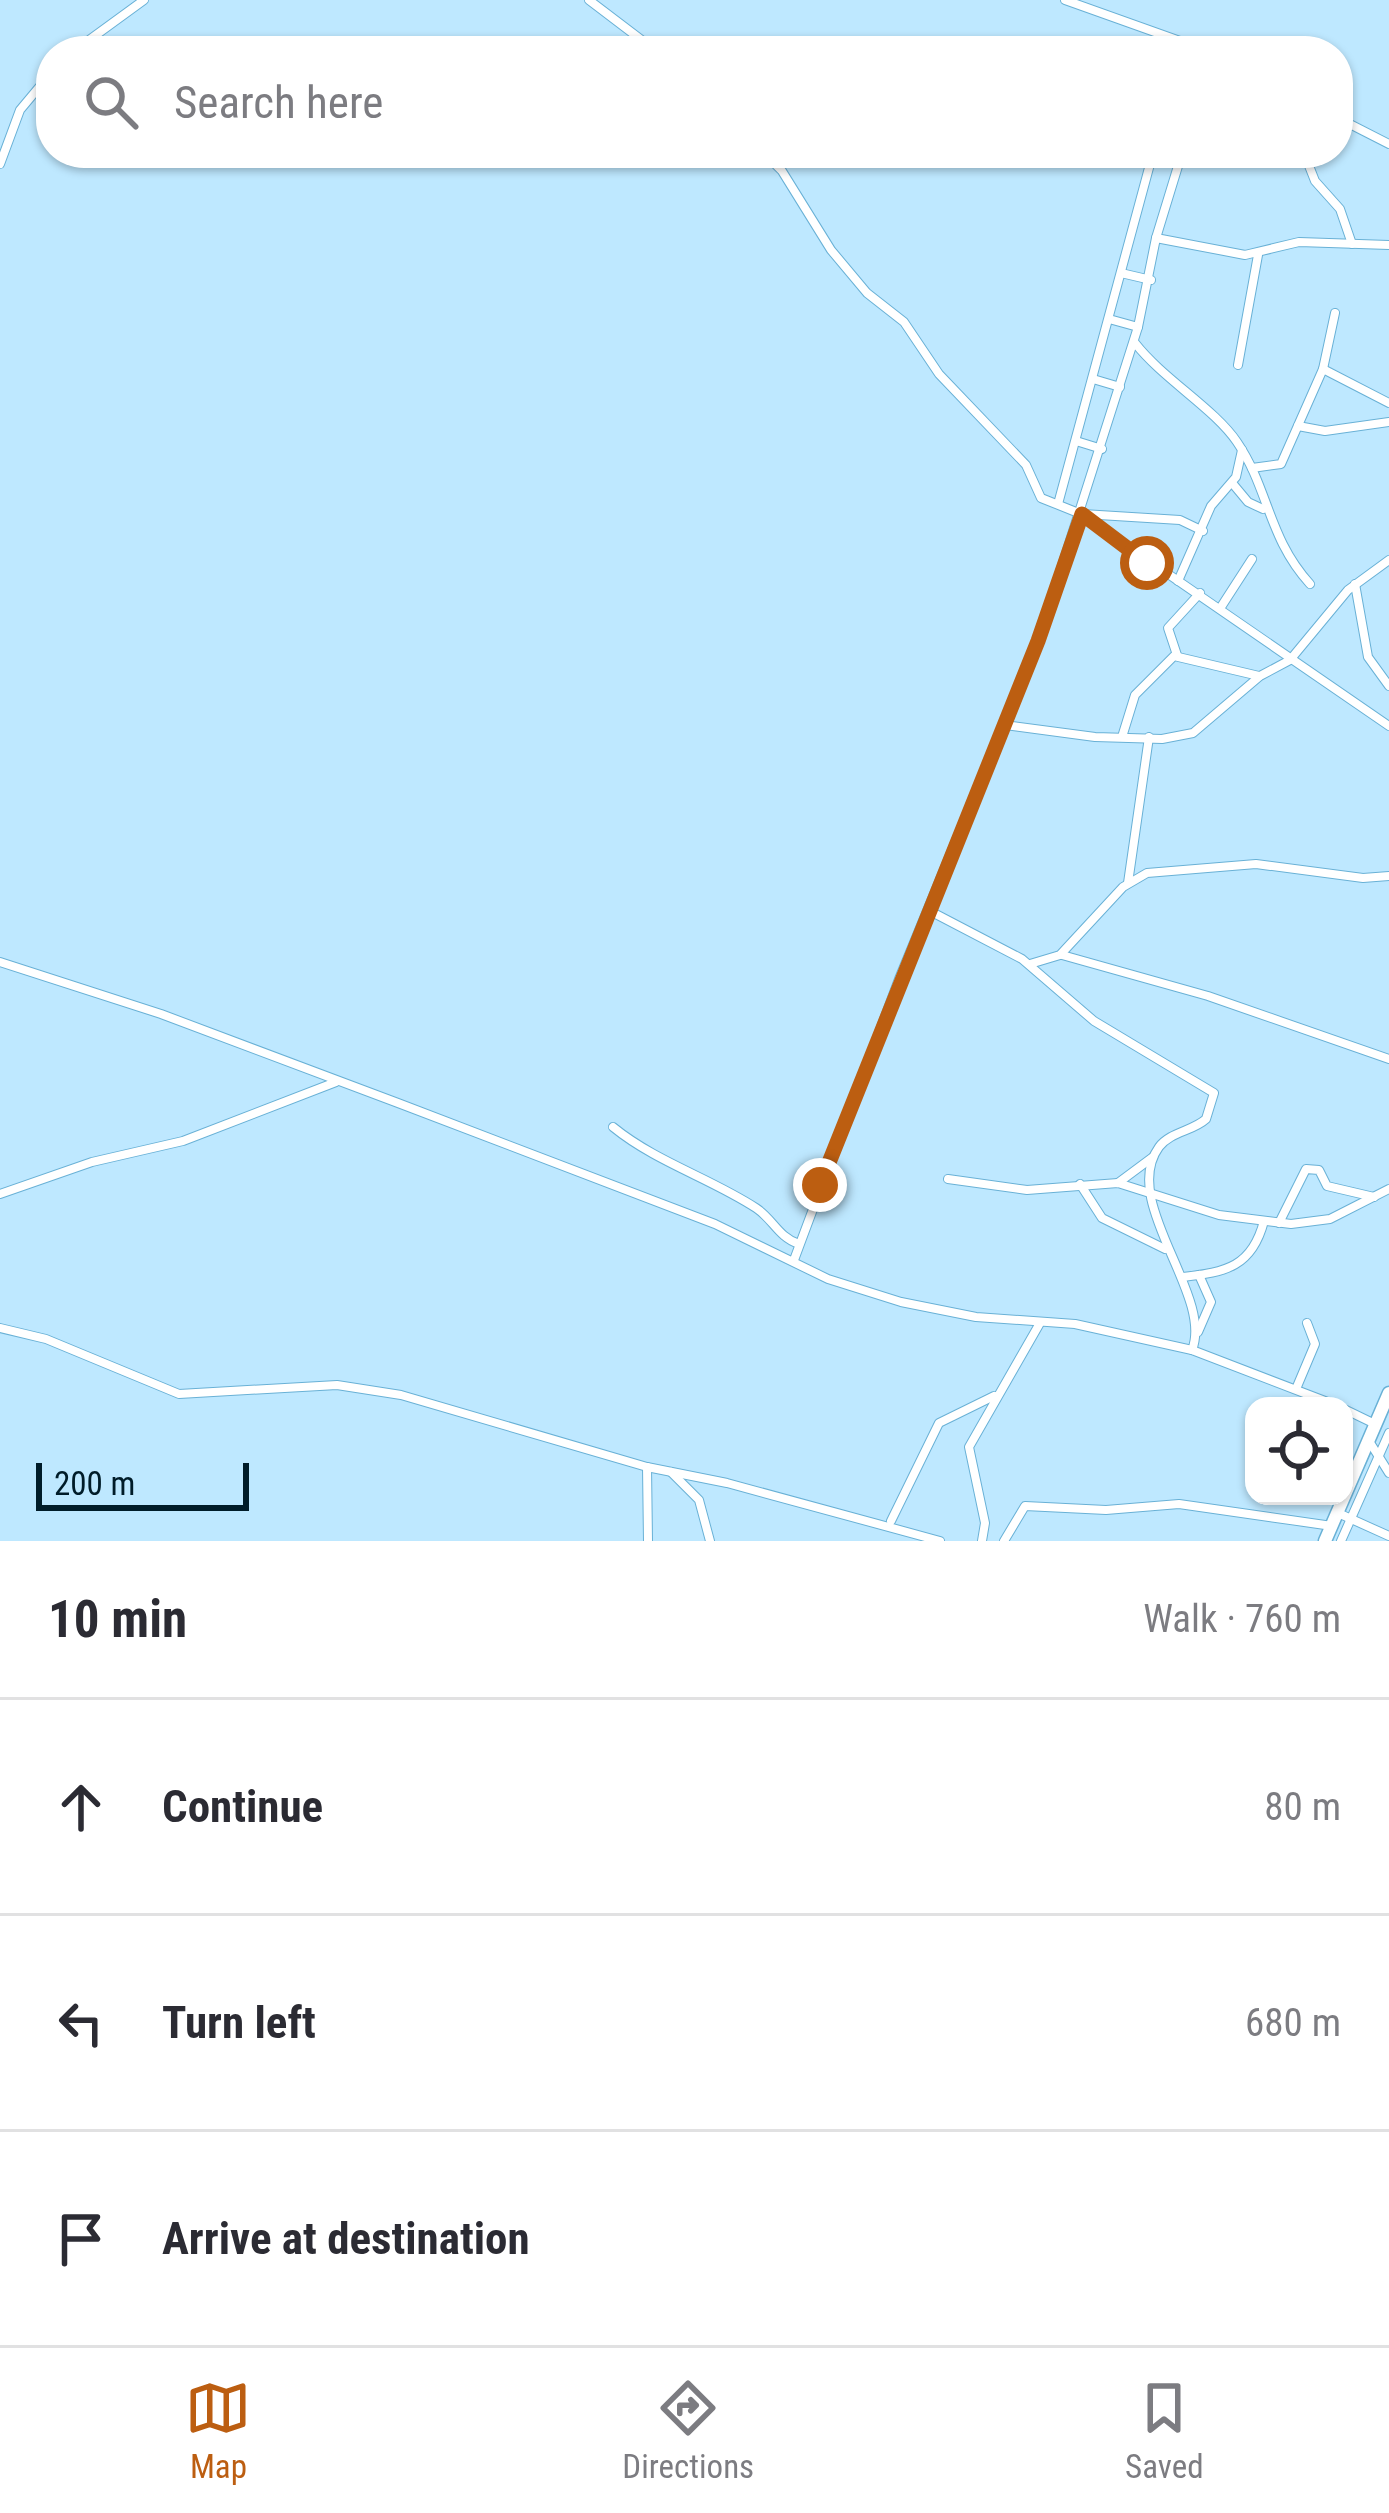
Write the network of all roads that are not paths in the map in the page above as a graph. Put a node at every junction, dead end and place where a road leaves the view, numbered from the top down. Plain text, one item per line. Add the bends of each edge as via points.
1 (144, 0) edge
2 (589, 0) edge
3 (1065, 0) edge
4 (95, 36) edge
5 (636, 36) edge
6 (1166, 36) edge
7 (36, 91) edge
8 (1353, 126) edge
9 (1389, 144) edge
10 (0, 164) edge
11 (778, 168) edge
12 (1149, 168) edge
13 (1177, 168) edge
14 (1311, 168) edge
15 (1156, 238) junction
16 (1389, 244) edge
17 (1352, 245) junction
18 (1258, 255) junction
19 (1121, 273) junction
20 (1151, 280) junction
21 (1335, 313) dead end
22 (1109, 319) junction
23 (1138, 327) junction
24 (1134, 341) junction
25 (1238, 365) dead end
26 (1323, 369) junction
27 (1093, 379) junction
28 (1120, 387) junction
29 (1389, 403) edge
30 (1389, 422) edge
31 (1298, 426) junction
32 (1076, 441) junction
33 (1102, 449) junction
34 (1242, 450) junction
35 (1252, 468) junction
36 (1233, 484) junction
37 (1064, 487) junction
38 (1085, 496) junction
39 (1058, 504) junction
40 (1264, 509) junction
41 (1082, 514) junction
42 (1203, 531) junction
43 (1252, 559) dead end
44 (1389, 560) edge
45 (1178, 581) junction
46 (1310, 584) dead end
47 (1355, 584) junction
48 (1200, 593) junction
49 (1222, 607) junction
50 (1177, 655) junction
51 (1290, 660) junction
52 (1260, 676) junction
53 (1389, 686) edge
54 (1005, 725) junction
55 (1389, 726) edge
56 (1122, 737) junction
57 (1149, 737) junction
58 (1389, 876) edge
59 (1128, 883) junction
60 (928, 910) junction
61 (1060, 955) junction
62 (0, 962) edge
63 (1030, 964) junction
64 (1389, 1059) edge
65 (338, 1081) junction
66 (613, 1127) dead end
67 (1154, 1156) junction
68 (948, 1179) dead end
69 (1118, 1183) junction
70 (1080, 1184) junction
71 (1389, 1190) edge
72 (1153, 1191) junction
73 (0, 1195) edge
74 (1374, 1197) junction
75 (1264, 1222) junction
76 (1279, 1223) junction
77 (799, 1244) junction
78 (1167, 1250) junction
79 (794, 1260) junction
80 (1198, 1275) junction
81 (1183, 1277) junction
82 (1040, 1322) junction
83 (1307, 1323) dead end
84 (0, 1328) edge
85 (1198, 1334) junction
86 (1192, 1351) junction
87 (1296, 1389) junction
88 (1389, 1393) edge
89 (997, 1395) junction
90 (1316, 1397) edge
91 (1353, 1413) edge
92 (1376, 1424) junction
93 (1389, 1433) edge
94 (1369, 1440) junction
95 (1378, 1459) junction
96 (647, 1467) junction
97 (670, 1470) junction
98 (1389, 1473) edge
99 (1335, 1520) junction
100 (1353, 1520) junction
101 (891, 1521) dead end
102 (1389, 1536) edge
103 (648, 1541) edge
104 (710, 1541) edge
105 (940, 1541) edge
106 (982, 1541) edge
107 (1004, 1541) edge
108 (1325, 1541) edge
109 (1340, 1541) edge

1 - 4 street
2 - 5 street
3 - 6 street
7 - 10 street
8 - 9 street
11 - 39 street via 830,250 904,322 947,385 1026,465 1034,490
12 - 19 street
13 - 15 street
14 - 17 street via 1340,209
15 - 18 street
15 - 20 street
16 - 17 street
17 - 18 street via 1299,242
18 - 25 street
19 - 20 street
19 - 22 street
20 - 23 street
21 - 26 street
22 - 23 street
22 - 27 street
23 - 24 street
24 - 28 street
24 - 34 street
26 - 29 street
26 - 31 street
27 - 28 street
27 - 32 street
28 - 33 street
30 - 31 street via 1332,431
31 - 35 street via 1281,464
32 - 33 street
32 - 37 street
33 - 38 street
34 - 35 street
34 - 36 street
35 - 40 street
36 - 40 street
36 - 42 street via 1211,506
37 - 38 street
37 - 39 street
38 - 41 street
39 - 41 street
40 - 46 street
41 - 42 street via 1180,520
41 - 45 street
41 - 54 street
42 - 45 street
43 - 49 street
44 - 47 street
45 - 48 street
47 - 51 street
47 - 53 street via 1368,658
48 - 49 street
48 - 50 street via 1168,628
49 - 51 street
50 - 52 street
50 - 56 street via 1135,694
51 - 52 street
51 - 55 street
52 - 57 street via 1206,727
54 - 56 street
54 - 60 street
56 - 57 street
57 - 59 street
58 - 59 street via 1240,864 1147,873
59 - 61 street
60 - 63 street
60 - 77 street
61 - 63 street
61 - 64 street
62 - 65 street
63 - 67 street via 1094,1021 1214,1094 1201,1125 1168,1139
65 - 73 street via 170,1145
65 - 79 street
66 - 77 street via 758,1209
67 - 69 street
67 - 72 street
68 - 70 street via 1028,1190
69 - 70 street
69 - 72 street
70 - 78 street via 1102,1219
71 - 74 street
72 - 75 street via 1219,1216
72 - 78 street
74 - 76 street via 1330,1219
74 - 76 street via 1328,1186 1319,1170 1306,1169
75 - 76 street
75 - 80 street via 1242,1263
77 - 79 street
78 - 81 street
79 - 82 street via 901,1302
80 - 81 street
80 - 85 street via 1211,1303
81 - 85 street
82 - 86 street
82 - 89 street
83 - 87 street via 1315,1344
84 - 96 street via 179,1394 347,1385
85 - 86 street
86 - 87 street
87 - 90 street
88 - 92 highway
89 - 101 street via 939,1423
89 - 106 street via 969,1450
91 - 92 street
92 - 94 highway
93 - 95 street
94 - 95 street
94 - 99 highway
95 - 98 street
95 - 100 street
96 - 97 street
96 - 103 street
97 - 104 street via 699,1500
97 - 105 street
99 - 100 street
99 - 107 street via 1179,1504 1025,1506
99 - 108 highway
100 - 102 street
100 - 109 street

